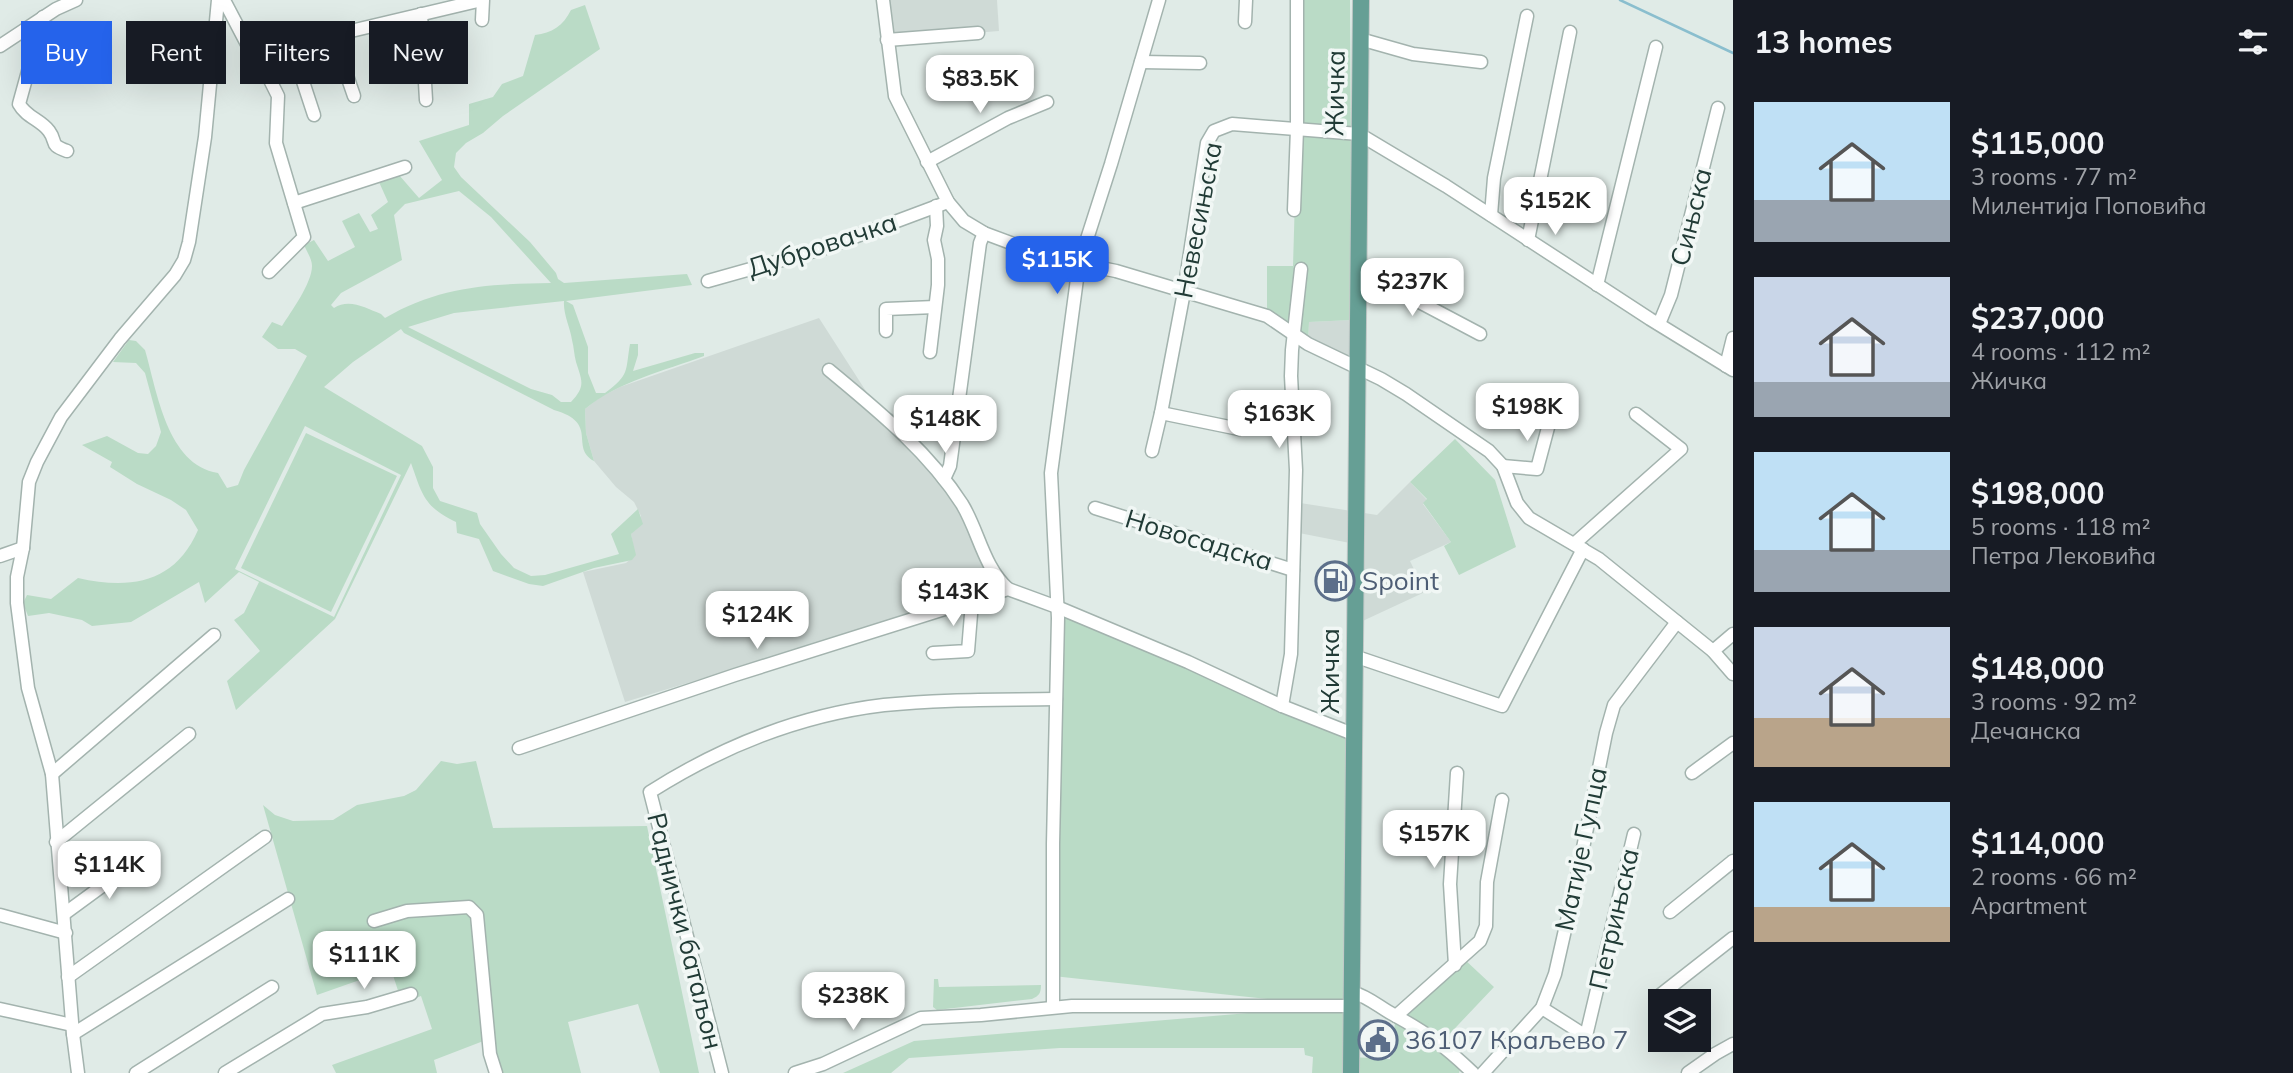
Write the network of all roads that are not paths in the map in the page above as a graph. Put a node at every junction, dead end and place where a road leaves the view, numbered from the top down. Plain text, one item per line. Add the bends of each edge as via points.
1 (76, 0) edge
2 (219, 0) edge
3 (483, 0) edge
4 (883, 0) edge
5 (1159, 0) edge
6 (1247, 0) edge
7 (1297, 0) edge
8 (1361, 0) edge
9 (52, 4) edge
10 (421, 14) junction
11 (1527, 16) dead end
12 (43, 17) junction
13 (481, 20) dead end
14 (1245, 22) dead end
15 (240, 29) edge
16 (355, 30) edge
17 (1570, 32) dead end
18 (978, 33) dead end
19 (1360, 39) junction
20 (887, 40) junction
21 (0, 46) edge
22 (1656, 47) dead end
23 (1141, 62) junction
24 (1480, 62) dead end
25 (1200, 63) dead end
26 (272, 84) edge
27 (304, 84) edge
28 (350, 84) edge
29 (354, 96) dead end
30 (426, 100) dead end
31 (1047, 102) dead end
32 (1718, 108) dead end
33 (314, 115) dead end
34 (1297, 129) junction
35 (1360, 134) junction
36 (67, 151) dead end
37 (927, 162) junction
38 (405, 167) dead end
39 (293, 203) junction
40 (942, 204) junction
41 (1294, 210) dead end
42 (1491, 215) junction
43 (984, 233) junction
44 (1528, 240) junction
45 (1079, 264) junction
46 (1301, 269) dead end
47 (1359, 270) junction
48 (269, 272) dead end
49 (708, 281) dead end
50 (1597, 285) junction
51 (1184, 292) junction
52 (935, 307) junction
53 (1659, 324) junction
54 (886, 331) dead end
55 (1293, 334) junction
56 (1480, 334) dead end
57 (1733, 338) edge
58 (930, 352) dead end
59 (1729, 368) edge
60 (1358, 369) junction
61 (829, 370) dead end
62 (1161, 413) junction
63 (1636, 414) dead end
64 (1550, 420) dead end
65 (1239, 429) dead end
66 (1152, 451) dead end
67 (1503, 466) junction
68 (944, 479) junction
69 (1095, 508) dead end
70 (1578, 546) junction
71 (23, 548) junction
72 (0, 556) edge
73 (1293, 570) junction
74 (1008, 589) junction
75 (972, 602) junction
76 (1058, 607) junction
77 (1677, 622) junction
78 (1733, 634) edge
79 (214, 635) dead end
80 (1713, 651) junction
81 (933, 653) dead end
82 (1354, 656) junction
83 (1733, 674) edge
84 (1056, 698) junction
85 (1282, 706) junction
86 (189, 734) dead end
87 (1353, 734) junction
88 (1733, 743) edge
89 (519, 748) dead end
90 (1457, 774) dead end
91 (1692, 774) dead end
92 (52, 775) junction
93 (1502, 800) dead end
94 (1634, 834) dead end
95 (265, 837) dead end
96 (56, 842) junction
97 (1733, 861) edge
98 (135, 862) dead end
99 (288, 899) dead end
100 (1670, 912) dead end
101 (64, 914) junction
102 (0, 915) edge
103 (374, 921) dead end
104 (66, 933) junction
105 (1733, 938) edge
106 (1455, 965) junction
107 (68, 977) junction
108 (272, 987) dead end
109 (1668, 989) edge
110 (411, 994) dead end
111 (1352, 999) junction
112 (1053, 1007) junction
113 (1542, 1008) junction
114 (0, 1009) edge
115 (1395, 1016) junction
116 (72, 1029) junction
117 (1733, 1044) edge
118 (78, 1073) edge
119 (136, 1073) edge
120 (225, 1073) edge
121 (496, 1073) edge
122 (722, 1073) edge
123 (795, 1073) edge
124 (1351, 1073) edge
125 (1473, 1073) edge
126 (1483, 1073) edge
127 (1688, 1073) edge

1 - 9 street
2 - 15 street
2 - 71 street via 205,137 184,260 61,417 29,482
3 - 10 street
3 - 13 street
4 - 20 street
5 - 23 street
6 - 14 street
7 - 34 street
8 - 19 main road, Жичка
9 - 12 street
10 - 16 street
10 - 30 street
11 - 42 street via 1494,178
12 - 21 street
12 - 36 street via 19,104 49,130 53,143
17 - 44 street
18 - 20 street
19 - 24 street via 1413,54
19 - 35 main road, Жичка
20 - 37 street via 895,96
22 - 50 street
23 - 25 street
23 - 45 street
26 - 39 street via 278,96 276,143
27 - 33 street
28 - 29 street
31 - 37 street
32 - 53 street, Сињска via 1671,295
34 - 35 street, Невесињска
34 - 41 street
34 - 51 street, Невесињска via 1232,124 1209,136
35 - 42 street
35 - 47 main road, Жичка
37 - 40 street
38 - 39 street
39 - 48 street via 304,237
40 - 43 street
40 - 49 street, Дубровачка via 825,248
40 - 52 street, Дубровачка via 934,240 938,259
42 - 44 street
43 - 45 street
43 - 68 street via 950,466
44 - 50 street
45 - 51 street
45 - 76 street via 1051,473
46 - 55 street
47 - 56 street
47 - 60 main road, Жичка
50 - 53 street
51 - 55 street via 1267,316
51 - 62 street, Невесињска
52 - 54 street via 886,309
52 - 58 street, Дубровачка
53 - 59 street
55 - 60 street
55 - 73 street
57 - 59 street
60 - 67 street via 1406,394 1489,451
60 - 82 main road, Жичка
61 - 68 street via 893,424
62 - 65 street
62 - 66 street, Невесињска
63 - 70 street via 1681,449
64 - 67 street via 1537,469
67 - 70 street via 1522,510
68 - 74 street via 963,506 995,575
69 - 73 street, Новосадска
70 - 77 street
70 - 82 street via 1502,706
71 - 72 street
71 - 92 street via 17,603 28,688
73 - 85 street, Новосадска via 1292,654
74 - 75 street
74 - 76 street
75 - 81 street via 968,650
75 - 89 street
76 - 84 street
76 - 85 street
77 - 80 street
77 - 113 street, Матије Гупца via 1614,705 1555,974
78 - 80 street
79 - 92 street
80 - 83 street
82 - 87 main road, Жичка
84 - 112 street
84 - 122 street, Раднички батаљон via 883,705 830,715 739,744 650,792
85 - 87 street
86 - 96 street
87 - 111 main road, Жичка
88 - 91 street
90 - 106 street via 1450,884
92 - 96 street
93 - 106 street via 1487,882 1486,926 1480,941
94 - 113 street, Петрињска via 1586,1036
95 - 107 street
96 - 101 street
97 - 100 street
98 - 101 street
99 - 116 street
101 - 104 street
102 - 104 street
103 - 121 street via 407,911 469,907 474,911
104 - 107 street
105 - 109 street
106 - 115 street
107 - 116 street
108 - 119 street
110 - 120 street via 323,1014
111 - 112 street
111 - 115 street via 1366,997
111 - 124 main road, Жичка
112 - 123 street via 921,1018
113 - 126 street, Матије Гупца
114 - 116 street
115 - 125 street via 1426,1033
116 - 118 street
117 - 127 street

